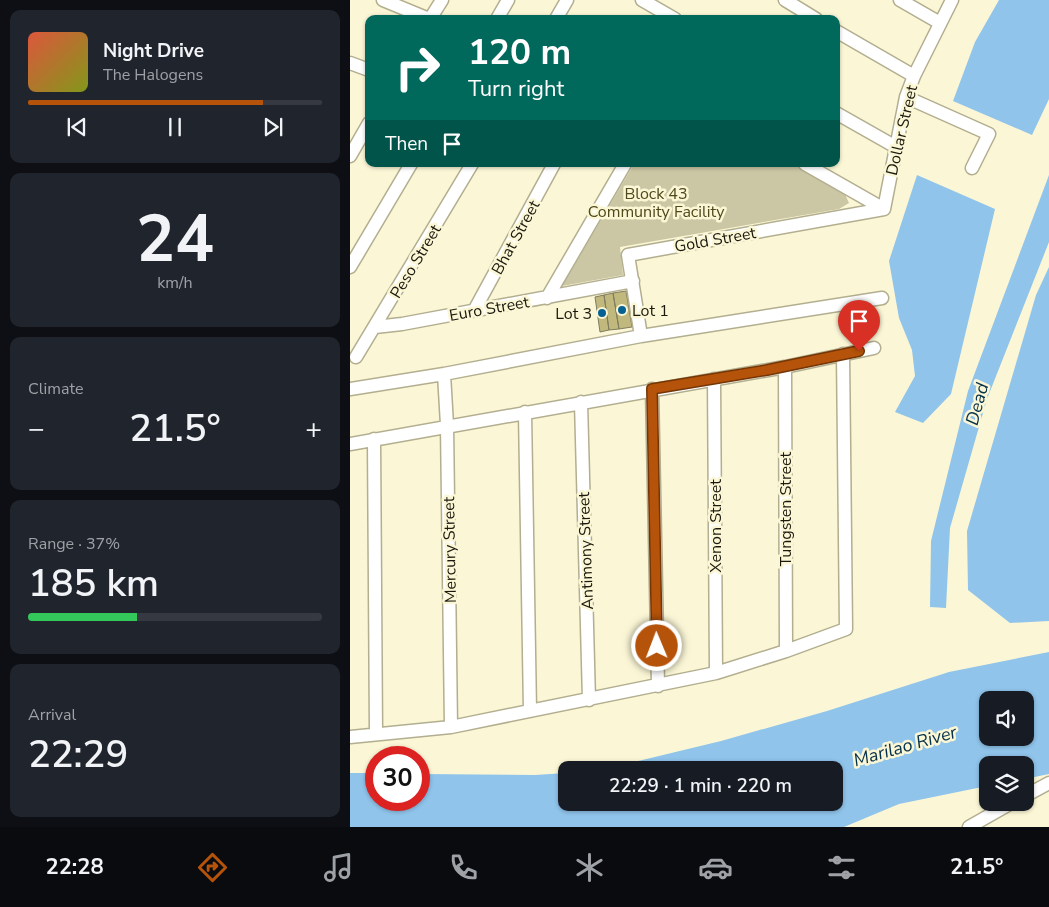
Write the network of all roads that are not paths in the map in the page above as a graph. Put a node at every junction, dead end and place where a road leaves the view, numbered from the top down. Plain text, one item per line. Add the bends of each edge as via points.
1 (383, 0) edge
2 (442, 0) edge
3 (508, 0) edge
4 (567, 0) edge
5 (642, 0) edge
6 (785, 0) edge
7 (900, 0) edge
8 (952, 0) edge
9 (420, 15) edge
10 (433, 15) edge
11 (499, 15) edge
12 (560, 15) edge
13 (667, 15) edge
14 (809, 15) edge
15 (940, 23) junction
16 (840, 32) edge
17 (350, 63) edge
18 (365, 69) edge
19 (914, 76) junction
20 (906, 97) junction
21 (840, 115) edge
22 (365, 129) edge
23 (896, 147) junction
24 (352, 148) edge
25 (409, 167) edge
26 (470, 167) edge
27 (552, 167) edge
28 (623, 167) edge
29 (810, 167) edge
30 (972, 168) dead end
31 (884, 209) junction
32 (350, 267) edge
33 (633, 281) junction
34 (547, 298) junction
35 (882, 298) dead end
36 (475, 309) junction
37 (375, 327) junction
38 (641, 336) junction
39 (874, 348) dead end
40 (843, 354) junction
41 (356, 357) dead end
42 (785, 366) junction
43 (444, 374) junction
44 (714, 379) junction
45 (350, 389) edge
46 (652, 389) junction
47 (581, 402) junction
48 (525, 412) junction
49 (447, 426) junction
50 (374, 439) junction
51 (350, 444) edge
52 (786, 651) junction
53 (716, 673) junction
54 (658, 686) junction
55 (589, 700) junction
56 (530, 711) junction
57 (451, 727) junction
58 (376, 734) junction
59 (350, 737) edge
60 (1049, 783) edge
61 (1034, 791) edge
62 (997, 811) edge
63 (974, 824) edge

1 - 9 street
2 - 10 street
3 - 11 street
4 - 12 street
5 - 13 street
6 - 14 street
7 - 15 street
8 - 15 street, Dollar Street
15 - 19 street, Dollar Street
16 - 19 street
17 - 18 street
19 - 20 street, Dollar Street
20 - 23 street, Dollar Street
20 - 30 street via 989,134
21 - 23 street
22 - 24 street
23 - 31 street, Dollar Street
25 - 32 street
26 - 37 street, Peso Street
27 - 36 street, Bhat Street
28 - 34 street
29 - 31 street
31 - 33 street, Gold Street via 628,255
33 - 34 street, Euro Street
33 - 38 street, Gold Street
34 - 36 street, Euro Street
35 - 38 street
36 - 37 street, Euro Street
37 - 41 street, Peso Street
38 - 43 street
39 - 40 street
40 - 42 street
40 - 52 street via 846,629
42 - 44 street
42 - 52 street, Tungsten Street
43 - 45 street
43 - 49 street, Mercury Street
44 - 46 street
44 - 53 street, Xenon Street
46 - 47 street
46 - 54 street
47 - 48 street
47 - 55 street, Antimony Street
48 - 49 street
48 - 56 street
49 - 50 street
49 - 57 street, Mercury Street
50 - 51 street
50 - 58 street
52 - 53 street
53 - 54 street
54 - 55 street
55 - 56 street
56 - 57 street
57 - 58 street
58 - 59 street
60 - 61 street
62 - 63 street

